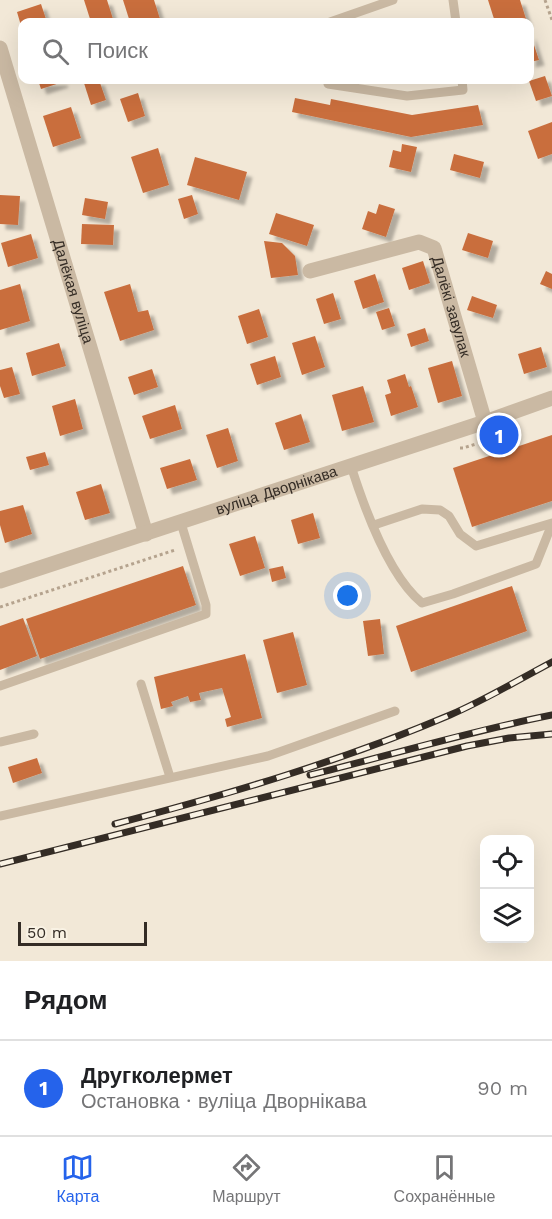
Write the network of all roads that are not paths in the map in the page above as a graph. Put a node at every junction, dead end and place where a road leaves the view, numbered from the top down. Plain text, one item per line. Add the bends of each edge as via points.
1 (393, 0) edge
2 (453, 0) edge
3 (341, 18) edge
4 (455, 18) edge
5 (0, 48) edge
6 (328, 84) edge
7 (462, 84) edge
8 (310, 271) dead end
9 (552, 398) edge
10 (485, 422) junction
11 (351, 466) junction
12 (181, 523) junction
13 (552, 524) edge
14 (374, 525) junction
15 (146, 534) junction
16 (0, 581) edge
17 (141, 684) dead end
18 (0, 686) edge
19 (395, 711) dead end
20 (34, 734) dead end
21 (0, 742) edge
22 (170, 777) junction
23 (0, 803) edge
24 (2, 816) edge

1 - 3 lane
2 - 4 lane
5 - 15 street, Далёкая вуліца
6 - 7 lane via 407,96 463,90
8 - 10 street, Далёкі завулак via 419,242 435,248
9 - 10 street, вуліца Дворнікава
10 - 11 street, вуліца Дворнікава
11 - 12 street, вуліца Дворнікава
11 - 14 lane
12 - 15 street, вуліца Дворнікава
12 - 18 lane via 206,614
13 - 14 lane via 476,546 440,510 422,509
13 - 14 lane via 536,564 422,603 410,593 390,561
15 - 16 street, вуліца Дворнікава
17 - 22 lane
19 - 22 lane via 268,756
20 - 21 lane
22 - 24 lane
23 - 24 lane

